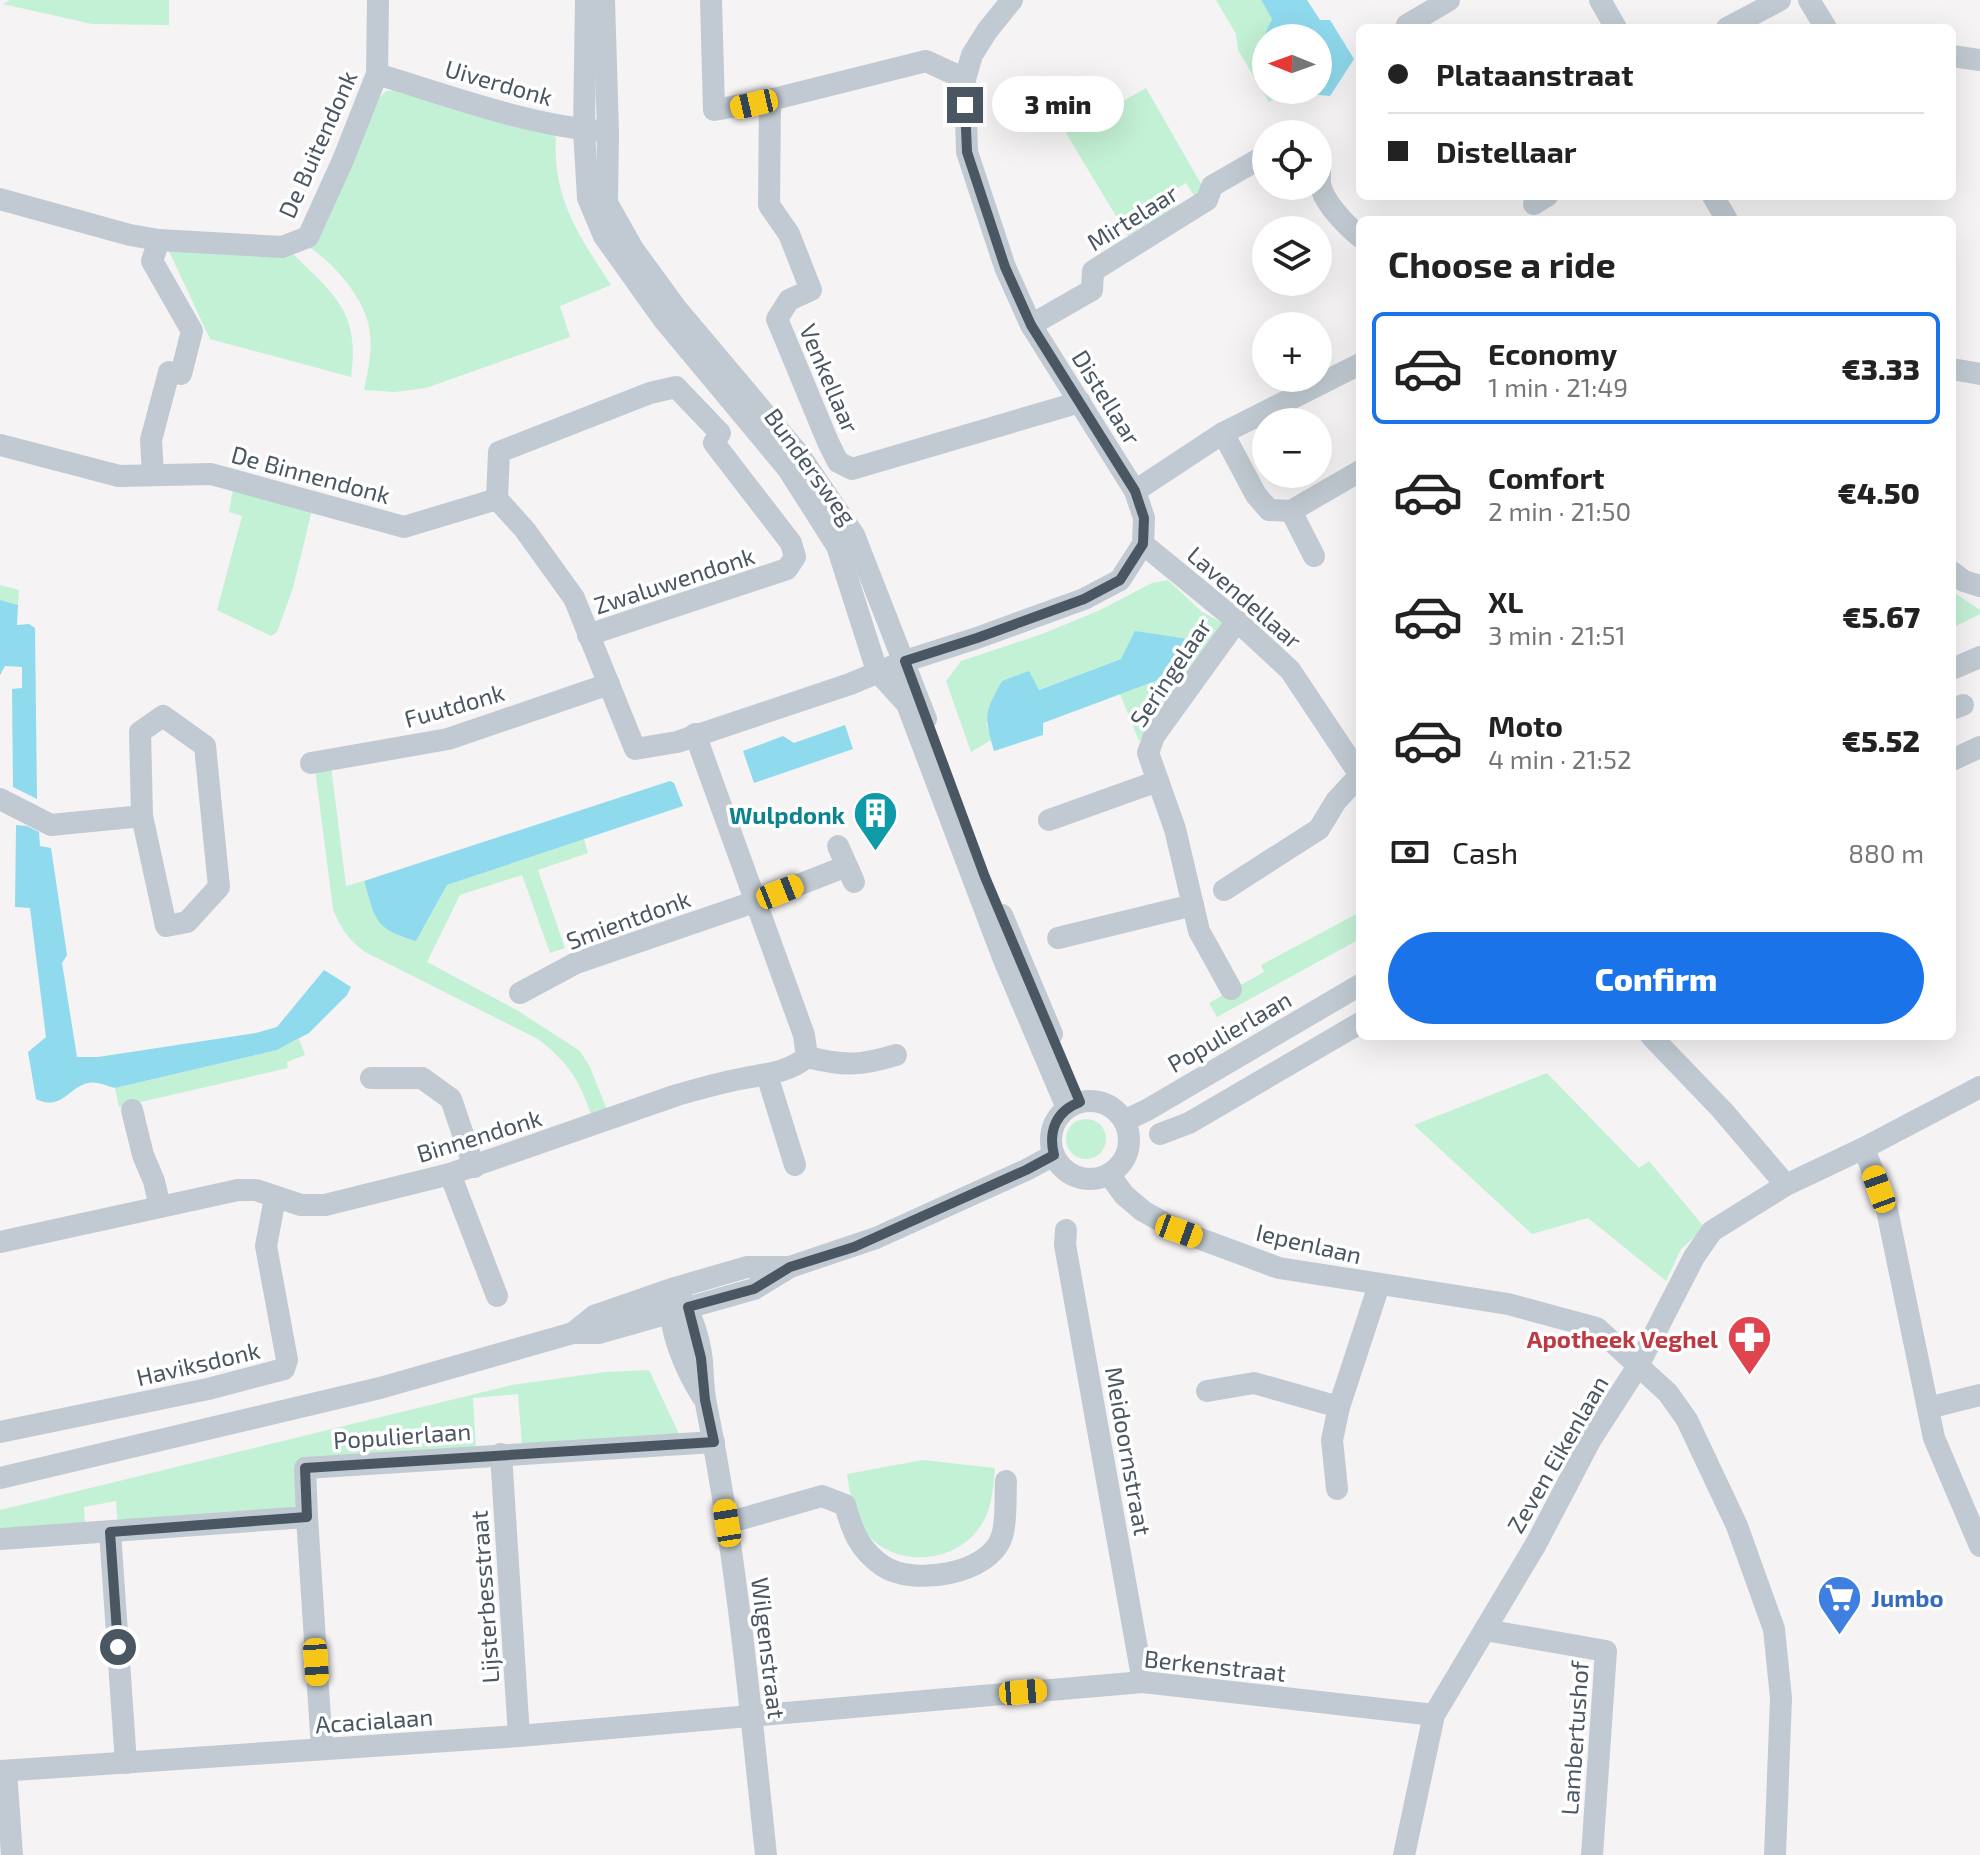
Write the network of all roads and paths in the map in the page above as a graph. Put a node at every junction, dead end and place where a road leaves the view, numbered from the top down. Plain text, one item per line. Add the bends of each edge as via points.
1 (378, 0) edge
2 (586, 0) edge
3 (604, 0) edge
4 (711, 0) edge
5 (1012, 0) edge
6 (1449, 0) edge
7 (1600, 0) edge
8 (1780, 0) edge
9 (1809, 0) edge
10 (1409, 24) edge
11 (1614, 24) edge
12 (1735, 24) edge
13 (1824, 24) edge
14 (1956, 57) edge
15 (1980, 60) edge
16 (377, 74) junction
17 (965, 79) junction
18 (770, 100) junction
19 (584, 130) junction
20 (608, 132) junction
21 (1252, 163) edge
22 (0, 199) edge
23 (1329, 200) edge
24 (1356, 233) edge
25 (159, 240) junction
26 (1031, 325) junction
27 (1356, 370) edge
28 (1956, 370) edge
29 (1980, 374) edge
30 (1080, 402) junction
31 (1223, 433) junction
32 (0, 445) edge
33 (1356, 473) edge
34 (153, 474) junction
35 (1135, 491) junction
36 (497, 499) junction
37 (1291, 511) junction
38 (1143, 544) junction
39 (1314, 556) dead end
40 (1956, 575) edge
41 (1980, 586) edge
42 (1237, 621) junction
43 (588, 635) junction
44 (1980, 657) edge
45 (905, 661) junction
46 (1956, 667) edge
47 (877, 671) junction
48 (609, 684) junction
49 (695, 734) junction
50 (1980, 747) edge
51 (1956, 758) edge
52 (311, 763) dead end
53 (1356, 769) edge
54 (1356, 779) edge
55 (1158, 781) junction
56 (5, 800) edge
57 (142, 816) junction
58 (1049, 820) dead end
59 (846, 865) dead end
60 (1224, 890) dead end
61 (757, 901) junction
62 (1193, 905) junction
63 (1058, 938) dead end
64 (1356, 987) edge
65 (1231, 989) dead end
66 (520, 993) dead end
67 (1356, 1025) edge
68 (1655, 1040) edge
69 (896, 1055) dead end
70 (807, 1057) junction
71 (767, 1075) junction
72 (371, 1078) dead end
73 (1980, 1087) edge
74 (1074, 1105) junction
75 (132, 1110) dead end
76 (1124, 1121) junction
77 (1160, 1134) dead end
78 (1864, 1148) junction
79 (1054, 1155) junction
80 (795, 1165) dead end
81 (474, 1167) junction
82 (450, 1174) junction
83 (1109, 1174) junction
84 (1786, 1185) junction
85 (275, 1198) junction
86 (160, 1207) junction
87 (1066, 1230) dead end
88 (0, 1242) edge
89 (790, 1267) junction
90 (1379, 1285) junction
91 (675, 1288) junction
92 (497, 1296) dead end
93 (679, 1310) junction
94 (573, 1333) junction
95 (1638, 1366) junction
96 (1207, 1391) dead end
97 (1980, 1395) edge
98 (1339, 1407) junction
99 (1928, 1408) junction
100 (0, 1432) edge
101 (714, 1442) junction
102 (501, 1454) junction
103 (0, 1478) edge
104 (1006, 1481) dead end
105 (1337, 1489) dead end
106 (307, 1517) junction
107 (727, 1523) junction
108 (110, 1532) junction
109 (0, 1539) edge
110 (1980, 1546) edge
111 (1485, 1630) junction
112 (1143, 1682) junction
113 (1434, 1715) junction
114 (751, 1717) junction
115 (519, 1736) junction
116 (322, 1749) junction
117 (126, 1763) junction
118 (3, 1771) edge
119 (12, 1855) edge
120 (766, 1855) edge
121 (1404, 1855) edge
122 (1592, 1855) edge
123 (1775, 1855) edge

1 - 16 street, De Buitendonk
2 - 19 street, Bundersweg
3 - 20 street, Bundersweg
4 - 18 street via 714,110
5 - 17 street, Distellaar via 972,55
6 - 10 street
7 - 11 street
8 - 12 street
9 - 13 street
14 - 15 street
16 - 19 street, Uiverdonk via 516,116
16 - 25 street, De Buitendonk via 308,237 282,247
17 - 18 street via 926,61
17 - 26 street, Distellaar via 967,152 1005,267
18 - 30 street, Venkellaar via 769,205 789,234 811,290 789,300 777,319 838,462 852,469
19 - 20 street, Uiverdonk
19 - 47 street, Bundersweg via 588,198 604,236 664,320 788,469 829,533
20 - 45 street, Bundersweg via 607,203 615,220 676,308 823,486 854,535
21 - 26 street, Mirtelaar via 1212,186 1207,200 1093,271 1092,290
22 - 25 street, De Buitendonk
23 - 24 street
25 - 34 street via 152,261 192,331 181,374 169,372 151,440
26 - 30 street, Distellaar
27 - 31 street
28 - 29 street
30 - 35 street, Distellaar
31 - 35 street
31 - 37 street via 1269,510
32 - 34 street, De Binnendonk via 119,476
33 - 37 street
34 - 36 street, De Binnendonk via 211,474 404,527
35 - 38 street, Distellaar via 1144,518
36 - 43 street via 574,598
36 - 43 street, Zwaluwendonk via 499,452 676,387 720,433 714,443 791,543 795,557 787,569
37 - 39 street
38 - 42 street, Lavendellaar
38 - 45 street via 1120,580 1084,599
40 - 41 street
42 - 53 street, Lavendellaar via 1290,670
42 - 55 street, Seringelaar via 1154,736 1148,753
43 - 48 street
44 - 46 street
45 - 47 street
45 - 74 street, Bundersweg
47 - 49 street
47 - 74 street, Bundersweg via 907,704 1004,960
48 - 49 street via 635,749
48 - 52 street, Fuutdonk via 448,739
49 - 61 street
50 - 51 street
54 - 60 street, Lavendellaar via 1319,829
55 - 58 street
55 - 62 street, Seringelaar
56 - 57 street via 49,824
57 - 57 street via 166,926 187,922 219,887 205,746 163,716 140,732
59 - 61 street
61 - 66 street, Smientdonk via 576,963
61 - 70 street
62 - 63 street
62 - 65 street, Seringelaar via 1199,931
64 - 76 street, Populierlaan
67 - 77 street via 1189,1123
68 - 84 street
69 - 70 street via 866,1064
70 - 71 street, Binnendonk
71 - 80 street
71 - 81 street, Binnendonk via 677,1095
72 - 81 street via 422,1078 451,1099
73 - 78 street, Zeven Eikenlaan
74 - 76 street via 1105,1104
74 - 79 street via 1052,1129
75 - 86 street
76 - 83 street via 1129,1145 1119,1167
78 - 84 street, Zeven Eikenlaan
78 - 99 street via 1887,1210
79 - 83 street via 1071,1174
79 - 89 street, Populierlaan via 865,1243
81 - 82 street, Binnendonk
82 - 85 street, Binnendonk via 325,1205
82 - 92 street
83 - 90 street, Iepenlaan via 1143,1211 1179,1231 1279,1268
84 - 95 street, Zeven Eikenlaan via 1712,1231
85 - 86 street, Binnendonk via 238,1190
85 - 100 street, Haviksdonk via 266,1246 287,1360 284,1369
86 - 88 street, Binnendonk
87 - 112 street, Meidoornstraat
89 - 91 street, Populierlaan via 747,1267
89 - 93 street, Populierlaan via 754,1289
90 - 95 street, Iepenlaan via 1508,1304 1597,1328
90 - 98 street, Iepenlaan
91 - 93 street, Wilgenstraat
91 - 94 street, Populierlaan via 594,1316
93 - 94 street, Populierlaan via 599,1333
93 - 101 street, Wilgenstraat via 701,1358
94 - 103 street, Populierlaan via 380,1388
95 - 111 street, Zeven Eikenlaan via 1591,1439
95 - 123 street, Iepenlaan via 1668,1393 1687,1420 1737,1526 1774,1629 1781,1698
96 - 98 street via 1254,1383
97 - 99 street
98 - 105 street, Iepenlaan via 1332,1440
99 - 110 street via 1934,1438
101 - 102 street, Populierlaan
101 - 107 street, Wilgenstraat
102 - 106 street, Populierlaan via 305,1468
102 - 115 street, Lijsterbesstraat
104 - 107 street via 1002,1536 995,1548 972,1566 939,1576 883,1567 854,1538 845,1505 822,1496
106 - 108 street
106 - 116 street
107 - 114 street, Wilgenstraat
108 - 109 street
108 - 117 street
111 - 113 street, Zeven Eikenlaan
111 - 122 street, Lambertushof via 1606,1651
112 - 113 street, Berkenstraat
112 - 114 street, Berkenstraat
113 - 121 street, Zeven Eikenlaan
114 - 115 street, Acacialaan
114 - 120 street, Wilgenstraat
115 - 116 street, Acacialaan
116 - 117 street, Acacialaan
117 - 118 street, Acacialaan
118 - 119 street

